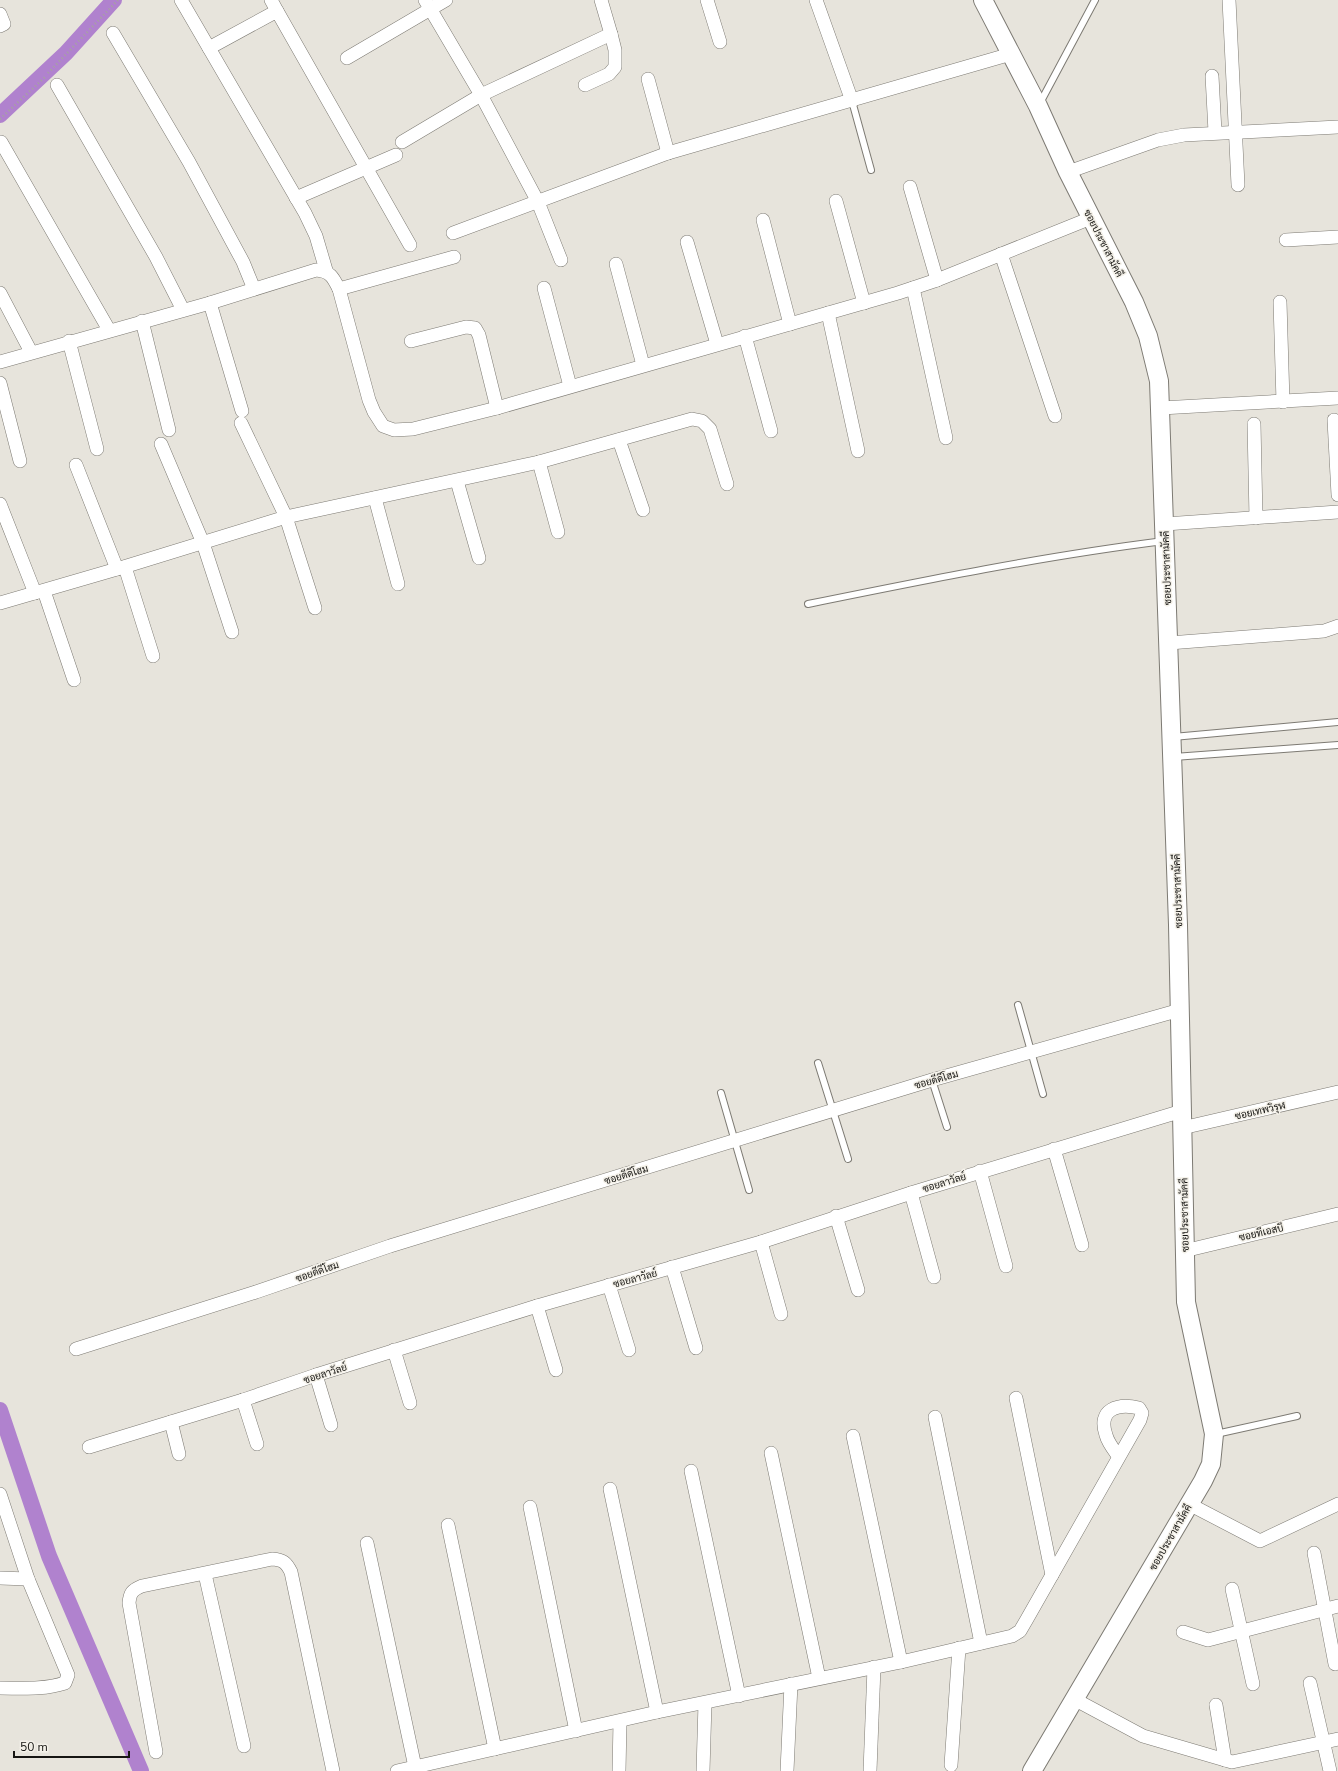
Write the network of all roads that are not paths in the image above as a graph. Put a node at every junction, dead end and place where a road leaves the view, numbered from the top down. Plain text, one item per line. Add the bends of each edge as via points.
1 (181, 0) edge
2 (446, 0) edge
3 (601, 0) edge
4 (707, 0) edge
5 (816, 0) edge
6 (983, 0) edge
7 (1095, 0) edge
8 (1229, 0) edge
9 (428, 4) edge
10 (274, 6) edge
11 (0, 14) edge
12 (0, 26) edge
13 (113, 33) dead end
14 (611, 34) junction
15 (720, 42) dead end
16 (209, 48) junction
17 (1011, 54) junction
18 (347, 58) dead end
19 (1212, 76) dead end
20 (648, 79) dead end
21 (57, 85) dead end
22 (585, 85) dead end
23 (481, 95) junction
24 (852, 101) junction
25 (1038, 106) junction
26 (1338, 127) edge
27 (1237, 131) junction
28 (1215, 132) junction
29 (2, 142) dead end
30 (402, 142) dead end
31 (668, 153) junction
32 (396, 155) dead end
33 (366, 168) junction
34 (871, 170) dead end
35 (1068, 172) junction
36 (1238, 185) dead end
37 (910, 187) dead end
38 (296, 198) junction
39 (836, 201) dead end
40 (538, 202) junction
41 (1091, 218) junction
42 (763, 220) dead end
43 (453, 233) dead end
44 (1338, 237) edge
45 (1286, 240) dead end
46 (687, 242) dead end
47 (410, 245) dead end
48 (1001, 254) junction
49 (454, 257) dead end
50 (561, 260) dead end
51 (616, 264) dead end
52 (326, 270) junction
53 (937, 280) junction
54 (544, 288) dead end
55 (913, 288) junction
56 (254, 289) junction
57 (339, 289) junction
58 (0, 293) edge
59 (1280, 302) dead end
60 (210, 303) junction
61 (864, 303) junction
62 (183, 310) junction
63 (828, 313) junction
64 (142, 321) junction
65 (790, 324) junction
66 (109, 330) junction
67 (745, 336) junction
68 (411, 341) dead end
69 (69, 342) junction
70 (717, 344) junction
71 (31, 352) junction
72 (0, 362) edge
73 (643, 365) junction
74 (0, 383) edge
75 (570, 386) junction
76 (1338, 398) edge
77 (1283, 402) junction
78 (497, 408) junction
79 (1161, 408) junction
80 (1055, 416) dead end
81 (1334, 420) dead end
82 (1254, 424) dead end
83 (169, 430) dead end
84 (771, 431) dead end
85 (946, 438) dead end
86 (620, 440) junction
87 (161, 444) dead end
88 (97, 449) dead end
89 (858, 451) dead end
90 (20, 460) dead end
91 (540, 462) junction
92 (76, 465) dead end
93 (457, 481) junction
94 (727, 484) dead end
95 (1338, 494) edge
96 (375, 498) junction
97 (0, 504) edge
98 (643, 510) dead end
99 (1338, 512) edge
100 (286, 517) junction
101 (1256, 518) junction
102 (558, 532) dead end
103 (1165, 532) junction
104 (203, 543) junction
105 (479, 558) dead end
106 (121, 568) junction
107 (398, 584) dead end
108 (39, 592) junction
109 (0, 603) edge
110 (808, 604) dead end
111 (315, 608) dead end
112 (1338, 626) edge
113 (232, 632) dead end
114 (1169, 643) junction
115 (153, 656) dead end
116 (74, 680) dead end
117 (1338, 722) edge
118 (1172, 737) junction
119 (1338, 745) edge
120 (1172, 757) junction
121 (1018, 1005) dead end
122 (1180, 1010) junction
123 (1030, 1052) junction
124 (818, 1063) dead end
125 (932, 1080) junction
126 (1338, 1092) edge
127 (721, 1093) dead end
128 (1042, 1094) dead end
129 (831, 1111) junction
130 (1182, 1120) junction
131 (947, 1127) dead end
132 (736, 1140) junction
133 (1054, 1149) junction
134 (848, 1159) dead end
135 (980, 1171) junction
136 (749, 1190) dead end
137 (911, 1192) junction
138 (1338, 1214) edge
139 (836, 1216) junction
140 (760, 1242) junction
141 (1082, 1245) dead end
142 (1184, 1251) junction
143 (1006, 1266) dead end
144 (672, 1268) junction
145 (934, 1277) dead end
146 (609, 1285) junction
147 (858, 1290) dead end
148 (537, 1306) junction
149 (781, 1314) dead end
150 (696, 1348) dead end
151 (76, 1349) dead end
152 (394, 1350) junction
153 (629, 1350) dead end
154 (556, 1370) dead end
155 (316, 1375) junction
156 (1016, 1398) dead end
157 (243, 1400) junction
158 (410, 1403) dead end
159 (1297, 1416) dead end
160 (935, 1417) dead end
161 (171, 1422) junction
162 (331, 1425) dead end
163 (1214, 1434) junction
164 (853, 1436) dead end
165 (257, 1444) dead end
166 (89, 1447) dead end
167 (771, 1453) dead end
168 (179, 1454) dead end
169 (1119, 1457) dead end
170 (691, 1471) dead end
171 (610, 1489) dead end
172 (0, 1494) edge
173 (1189, 1504) junction
174 (1338, 1504) edge
175 (530, 1507) dead end
176 (448, 1524) dead end
177 (367, 1543) dead end
178 (1314, 1553) dead end
179 (204, 1574) junction
180 (1052, 1575) junction
181 (0, 1578) edge
182 (28, 1579) junction
183 (1232, 1589) dead end
184 (1338, 1606) edge
185 (1325, 1610) junction
186 (1183, 1632) dead end
187 (1241, 1632) junction
188 (981, 1643) junction
189 (959, 1648) junction
190 (901, 1662) junction
191 (1335, 1664) dead end
192 (874, 1668) junction
193 (819, 1678) junction
194 (1310, 1683) dead end
195 (791, 1684) junction
196 (1253, 1684) dead end
197 (0, 1688) edge
198 (739, 1696) junction
199 (1074, 1699) junction
200 (705, 1703) junction
201 (1216, 1705) dead end
202 (657, 1712) junction
203 (620, 1722) junction
204 (576, 1731) junction
205 (1338, 1739) edge
206 (1323, 1742) junction
207 (244, 1746) dead end
208 (495, 1749) junction
209 (156, 1752) dead end
210 (1230, 1764) edge
211 (951, 1765) dead end
212 (415, 1767) junction
213 (332, 1771) edge
214 (396, 1771) edge
215 (619, 1771) edge
216 (703, 1771) edge
217 (787, 1771) edge
218 (870, 1771) edge
219 (1032, 1771) edge
220 (1330, 1771) edge

1 - 16 street
2 - 9 street
3 - 14 street
4 - 15 street
5 - 24 street
6 - 17 street, ซอยประชาสามัคคี
7 - 25 lane
8 - 27 street
9 - 18 street
9 - 23 street
10 - 16 street
10 - 33 street
11 - 12 street via 4,24
13 - 56 street via 244,262
14 - 22 street via 616,50 615,68 609,74
14 - 23 street
16 - 38 street
17 - 24 street
17 - 25 street, ซอยประชาสามัคคี
19 - 28 street
20 - 31 street
21 - 62 street via 153,250
23 - 30 street
23 - 40 street
24 - 31 street
24 - 34 lane
25 - 35 street, ซอยประชาสามัคคี
26 - 27 street
27 - 28 street
27 - 36 street
28 - 35 street via 1158,140
29 - 66 street
31 - 40 street
32 - 33 street
33 - 38 street
33 - 47 street
35 - 41 street, ซอยประชาสามัคคี
37 - 53 street
38 - 52 street via 316,236
39 - 61 street
40 - 43 street
40 - 50 street
41 - 48 street
41 - 79 street, ซอยประชาสามัคคี via 1134,302 1148,336 1159,382
42 - 65 street
44 - 45 street
46 - 70 street
48 - 53 street
48 - 80 street
49 - 57 street
51 - 73 street
52 - 56 street via 316,270
52 - 57 street
53 - 55 street
54 - 75 street
55 - 61 street
55 - 85 street
56 - 60 street
57 - 78 street via 369,400 383,426 394,430 413,429
58 - 71 street
59 - 77 street
60 - 62 street
60 - 100 street via 241,417
61 - 63 street
62 - 64 street
63 - 65 street
63 - 89 street
64 - 66 street
64 - 83 street
65 - 67 street
66 - 69 street
67 - 70 street
67 - 84 street
68 - 78 street via 466,327 474,328 479,335
69 - 71 street
69 - 88 street
70 - 73 street
71 - 72 street
73 - 75 street
74 - 90 street
75 - 78 street
76 - 77 street
77 - 79 street
79 - 103 street, ซอยประชาสามัคคี
81 - 95 street
82 - 101 street
86 - 91 street
86 - 94 street via 692,419 702,421 710,429
86 - 98 street
87 - 104 street
91 - 93 street
91 - 102 street
92 - 106 street
93 - 96 street
93 - 105 street
96 - 100 street
96 - 107 street
97 - 108 street
99 - 101 street
100 - 104 street
100 - 111 street
101 - 103 street
103 - 110 lane via 1102,549
103 - 114 street, ซอยประชาสามัคคี
104 - 106 street
104 - 113 street
106 - 108 street
106 - 115 street
108 - 109 street
108 - 116 street
112 - 114 street via 1324,631
114 - 118 street, ซอยประชาสามัคคี
117 - 118 lane
118 - 120 street, ซอยประชาสามัคคี
119 - 120 lane
120 - 122 street, ซอยประชาสามัคคี
121 - 123 lane
122 - 123 street, ซอยดีดีโฮม
122 - 130 street, ซอยประชาสามัคคี
123 - 125 street, ซอยดีดีโฮม
123 - 128 lane
124 - 129 lane
125 - 129 street, ซอยดีดีโฮม
125 - 131 lane
126 - 130 street, ซอยเทพวิรุฬ
127 - 132 lane
129 - 132 street, ซอยดีดีโฮม
129 - 134 lane
130 - 133 street, ซอยลาวัลย์
130 - 142 street, ซอยประชาสามัคคี
132 - 136 lane
132 - 151 street, ซอยดีดีโฮม via 384,1248
133 - 135 street, ซอยลาวัลย์
133 - 141 street
135 - 137 street, ซอยลาวัลย์
135 - 143 street
137 - 139 street, ซอยลาวัลย์
137 - 145 street
138 - 142 street, ซอยทีเอสบี
139 - 140 street, ซอยลาวัลย์
139 - 147 street
140 - 144 street, ซอยลาวัลย์
140 - 149 street
142 - 163 street, ซอยประชาสามัคคี via 1186,1302
144 - 146 street, ซอยลาวัลย์
144 - 150 street
146 - 148 street, ซอยลาวัลย์
146 - 153 street
148 - 152 street, ซอยลาวัลย์
148 - 154 street
152 - 155 street, ซอยลาวัลย์
152 - 158 street
155 - 157 street, ซอยลาวัลย์
155 - 162 street
156 - 180 street
157 - 161 street, ซอยลาวัลย์
157 - 165 street
159 - 163 lane
160 - 188 street
161 - 166 street, ซอยลาวัลย์
161 - 168 street
163 - 173 street, ซอยประชาสามัคคี via 1211,1464
164 - 190 street
167 - 193 street
169 - 180 street
170 - 198 street
171 - 202 street
172 - 182 street
173 - 174 street via 1260,1541
173 - 199 street, ซอยประชาสามัคคี
175 - 204 street
176 - 208 street
177 - 212 street
178 - 185 street
179 - 207 street
179 - 209 street via 142,1586 130,1594 129,1604
179 - 213 street via 272,1559 282,1560 288,1565
180 - 188 street via 1020,1631 1012,1636
181 - 182 street
182 - 197 street via 66,1671 67,1680 65,1683 40,1689
183 - 187 street
184 - 185 street
185 - 187 street
185 - 191 street
186 - 187 street via 1208,1640
187 - 196 street
188 - 189 street
189 - 190 street
189 - 211 street
190 - 192 street
192 - 193 street
192 - 218 street
193 - 195 street
194 - 206 street
195 - 198 street
195 - 217 street
198 - 200 street
199 - 210 street via 1143,1736
199 - 219 street, ซอยประชาสามัคคี
200 - 202 street
200 - 216 street
201 - 210 street
202 - 203 street
203 - 204 street
203 - 215 street
204 - 208 street
205 - 206 street
206 - 210 street
206 - 220 street
208 - 212 street
212 - 214 street

